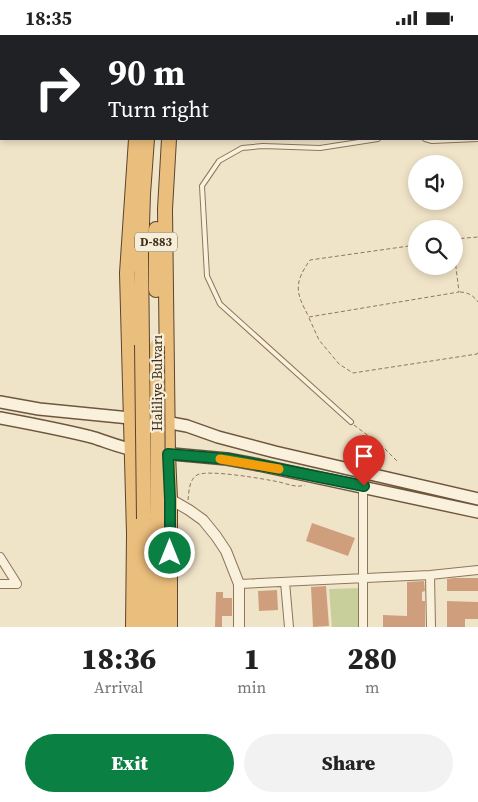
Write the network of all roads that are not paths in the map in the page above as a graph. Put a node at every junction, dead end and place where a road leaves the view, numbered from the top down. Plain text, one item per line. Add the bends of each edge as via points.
1 (136, 140) edge
2 (147, 140) edge
3 (162, 140) edge
4 (169, 140) edge
5 (372, 140) edge
6 (429, 140) edge
7 (455, 140) edge
8 (0, 402) edge
9 (0, 418) edge
10 (131, 418) junction
11 (168, 422) junction
12 (351, 422) road end
13 (132, 450) junction
14 (168, 454) junction
15 (366, 473) junction
16 (364, 486) junction
17 (170, 499) junction
18 (478, 499) edge
19 (478, 512) edge
20 (151, 519) junction
21 (0, 557) edge
22 (478, 570) edge
23 (430, 575) junction
24 (364, 577) junction
25 (285, 581) junction
26 (0, 584) edge
27 (239, 584) junction
28 (133, 627) edge
29 (144, 627) edge
30 (158, 627) edge
31 (170, 627) edge
32 (239, 627) edge
33 (289, 627) edge
34 (363, 627) edge
35 (431, 627) edge

1 - 10 highway via 127,273
2 - 20 highway, Haliliye Bulvarı / D-883, bridge via 141,254
3 - 20 highway, Haliliye Bulvarı / D-883, bridge via 156,195 157,346
4 - 11 highway via 165,209
5 - 12 lane via 320,148 242,148 219,161 202,186 207,276 220,303
6 - 7 lane
8 - 10 main road
9 - 13 main road via 49,427
10 - 11 main road
10 - 13 highway
11 - 14 highway
11 - 15 main road
13 - 14 main road
13 - 28 highway
14 - 16 main road via 228,459
14 - 17 highway
15 - 16 street
15 - 18 main road
16 - 19 main road
16 - 24 street
17 - 27 street via 202,520 216,536 226,551
17 - 31 highway
20 - 29 highway, Haliliye Bulvarı / D-883
20 - 30 highway, Haliliye Bulvarı / D-883
21 - 26 street via 18,585
22 - 23 street
23 - 24 street
23 - 35 street
24 - 25 street
24 - 34 street
25 - 27 street
25 - 33 street
27 - 32 street

